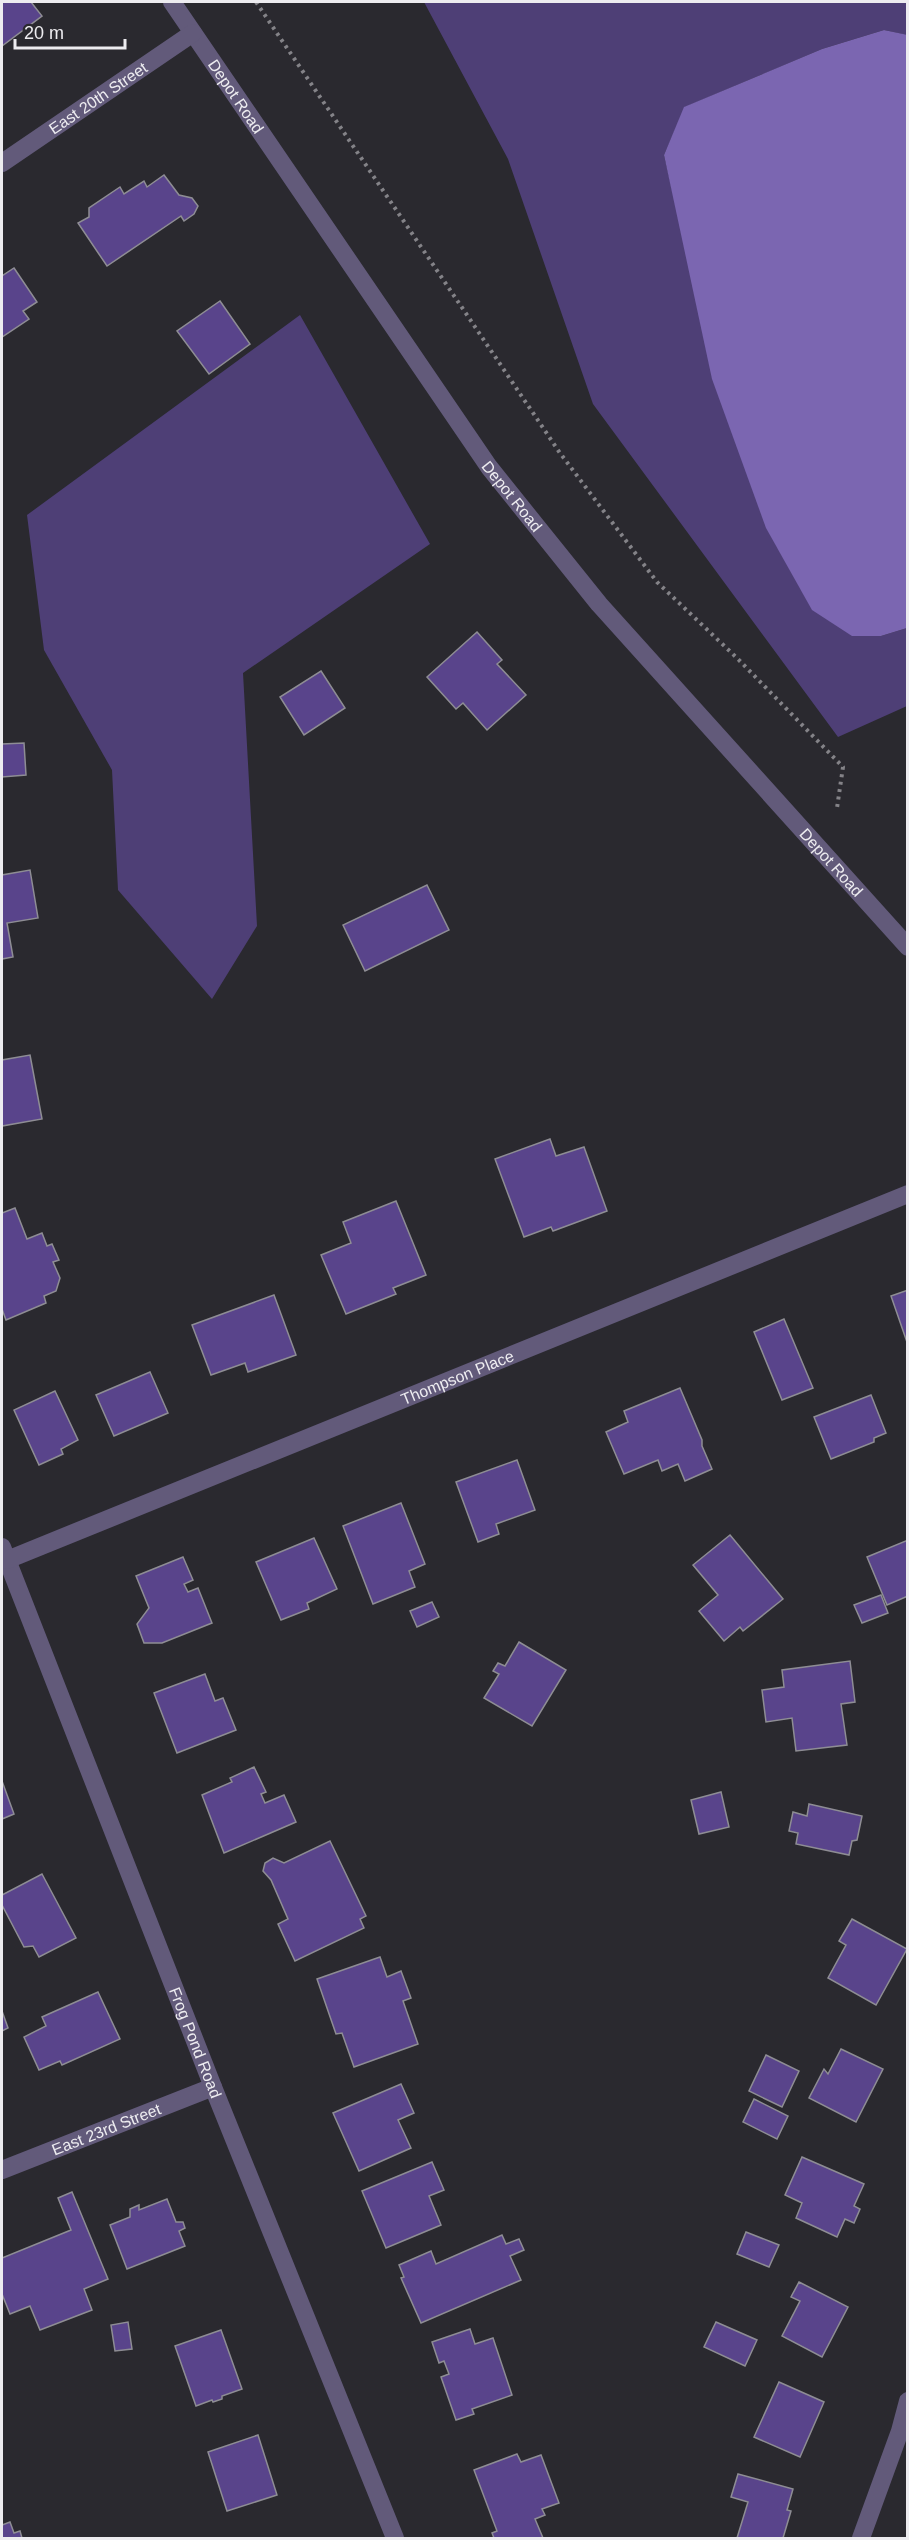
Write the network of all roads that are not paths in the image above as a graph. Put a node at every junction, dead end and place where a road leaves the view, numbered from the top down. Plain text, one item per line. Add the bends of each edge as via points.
1 (171, 2) edge
2 (193, 33) junction
3 (2, 163) edge
4 (908, 947) edge
5 (908, 1194) edge
6 (4, 1554) edge
7 (213, 2087) junction
8 (2, 2170) edge
9 (908, 2401) edge
10 (395, 2538) edge
11 (861, 2538) edge

1 - 2 street, Depot Road
2 - 3 street, East 20th Street
2 - 4 street, Depot Road via 489,467 599,604
5 - 6 street, Thompson Place
6 - 7 street, Frog Pond Road
7 - 8 street, East 23rd Street
7 - 10 street, Frog Pond Road
9 - 11 street

